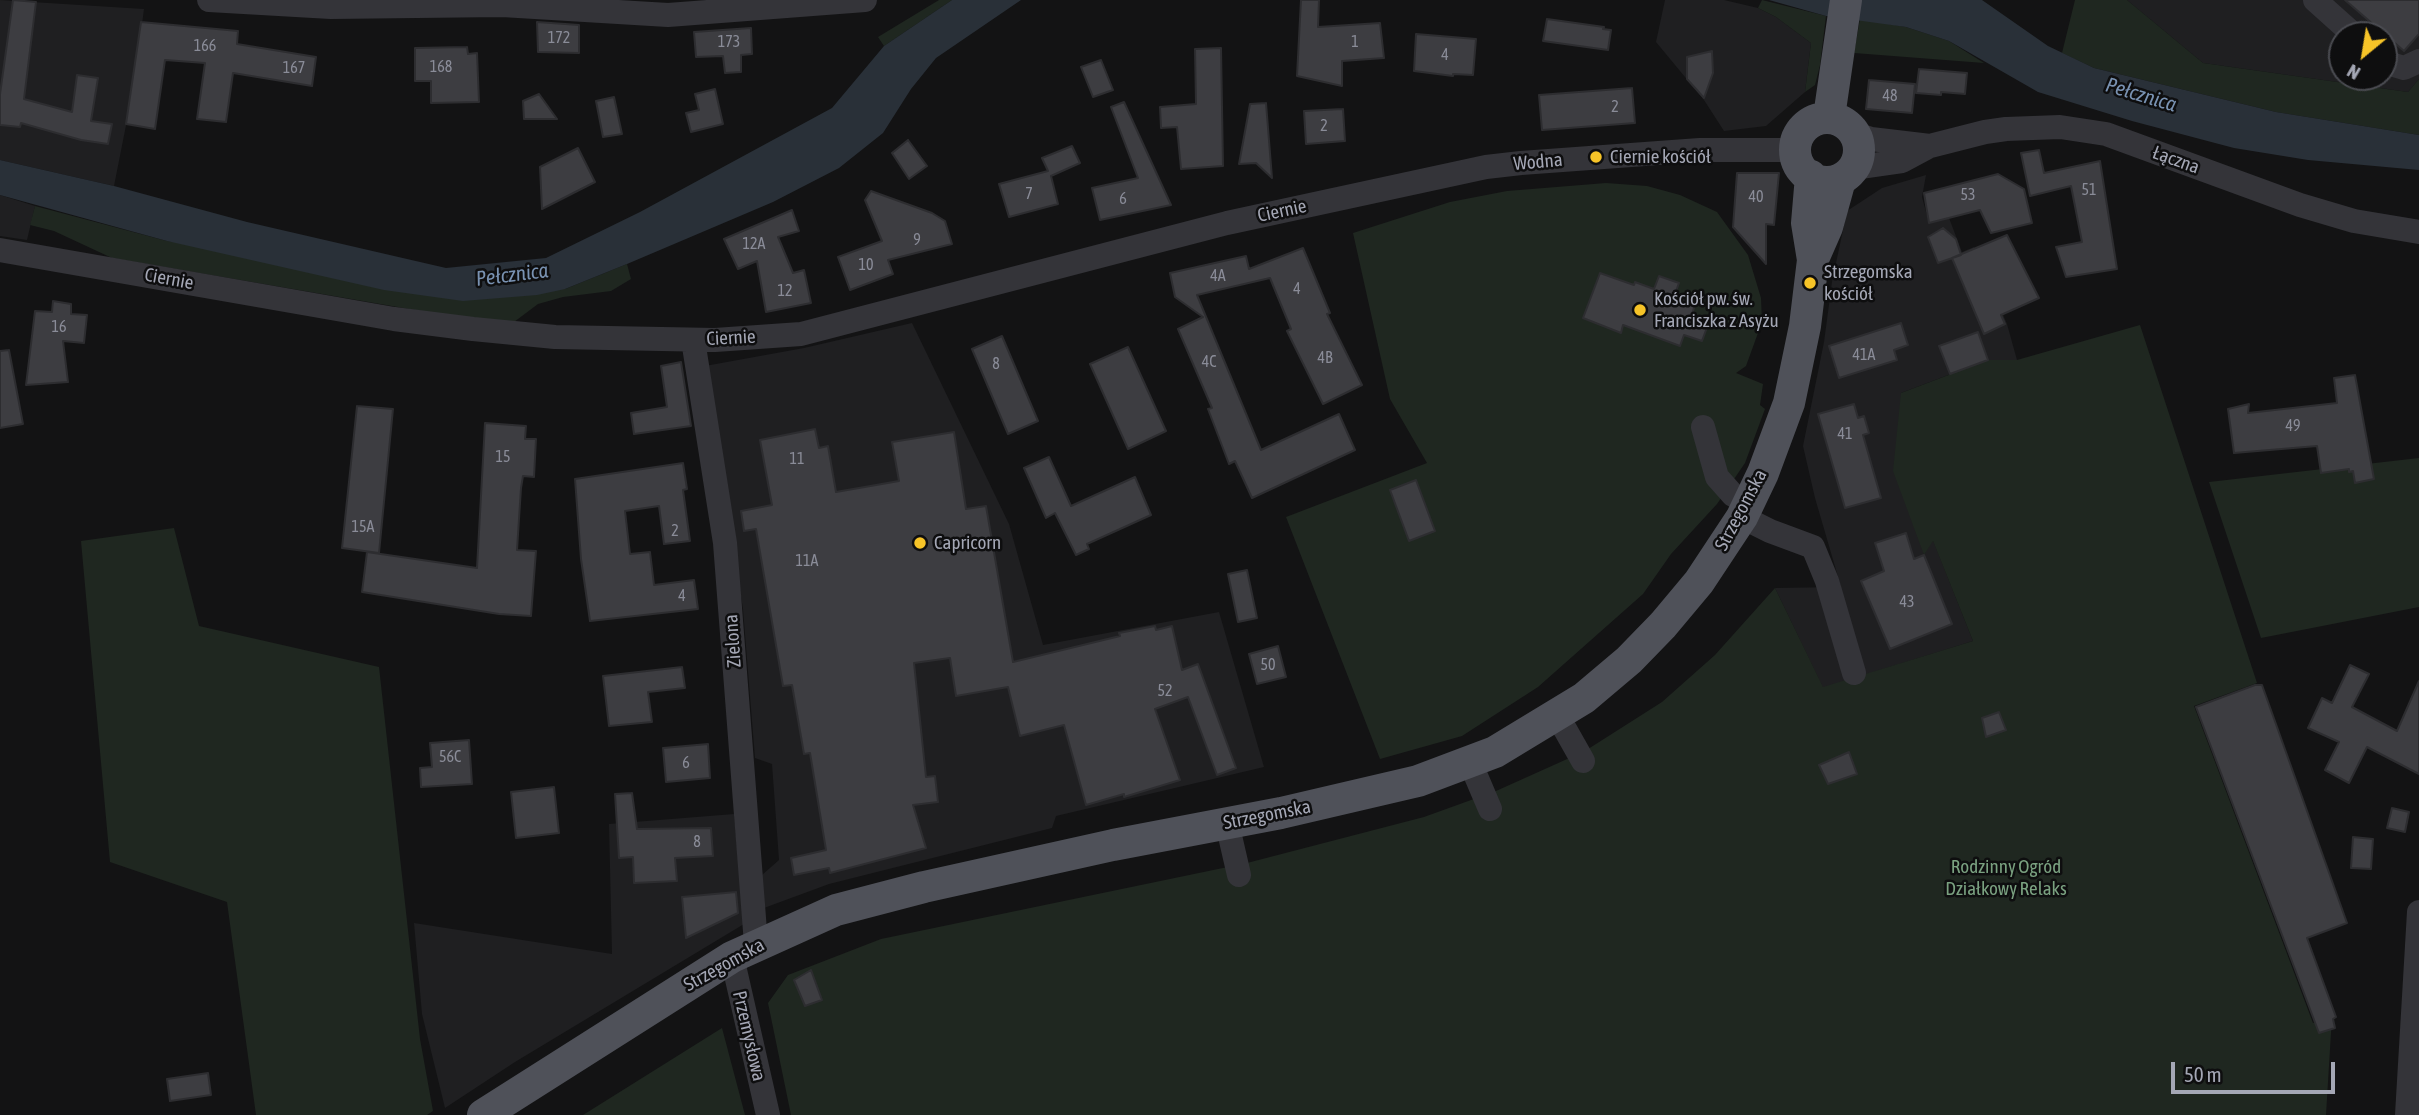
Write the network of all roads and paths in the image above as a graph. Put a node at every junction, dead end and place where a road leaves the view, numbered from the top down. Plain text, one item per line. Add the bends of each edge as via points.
1 (209, 0) edge
2 (865, 0) edge
3 (1846, 0) edge
4 (2315, 0) edge
5 (2338, 21) edge
6 (2419, 61) edge
7 (2398, 66) edge
8 (1829, 117) junction
9 (1855, 134) junction
10 (1930, 146) junction
11 (1825, 169) junction
12 (1450, 174) joint
13 (2419, 232) edge
14 (0, 250) edge
15 (694, 340) junction
16 (1703, 427) dead end
17 (1745, 509) junction
18 (1854, 673) dead end
19 (1557, 715) junction
20 (1583, 761) dead end
21 (1470, 762) junction
22 (1490, 809) dead end
23 (1227, 823) junction
24 (1239, 875) dead end
25 (2419, 912) edge
26 (744, 951) junction
27 (483, 1115) edge
28 (768, 1115) edge
29 (2407, 1115) edge

1 - 2 street via 331,8 502,5 668,15
3 - 8 main road
4 - 5 street
6 - 7 street
8 - 9 main road
8 - 11 main road via 1815,120 1798,138
9 - 10 street, Łączna
9 - 11 main road via 1858,156
10 - 11 street, Łączna via 1902,161
10 - 13 street, Łączna via 2006,129 2060,127 2106,134 2300,205
11 - 12 street, Wodna via 1700,150 1521,163
11 - 17 main road, Strzegomska via 1827,227 1813,260 1789,403
12 - 15 street, Ciernie via 1227,223 801,334
14 - 15 street, Ciernie via 394,319 555,337
15 - 26 street, Zielona via 725,543
16 - 17 street via 1717,477
17 - 18 street via 1770,531 1813,547
17 - 19 main road, Strzegomska via 1699,582 1663,625 1608,679
19 - 20 street
19 - 21 main road, Strzegomska
21 - 22 street
21 - 23 main road, Strzegomska via 1377,792
23 - 24 street
23 - 26 main road, Strzegomska via 836,910
25 - 29 street
26 - 27 main road, Strzegomska
26 - 28 street, Przemysłowa

